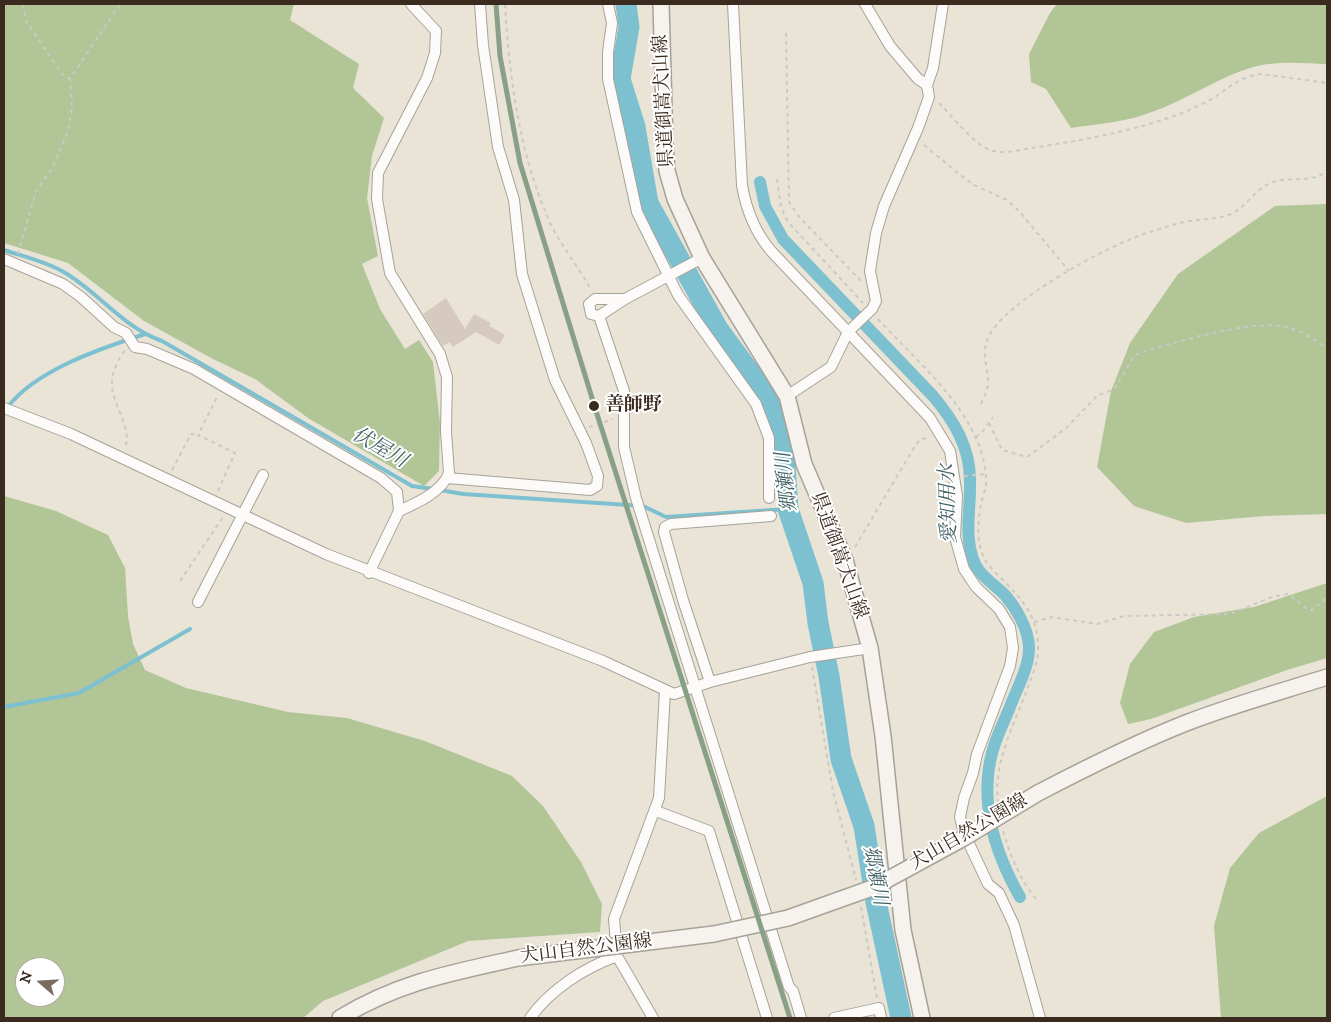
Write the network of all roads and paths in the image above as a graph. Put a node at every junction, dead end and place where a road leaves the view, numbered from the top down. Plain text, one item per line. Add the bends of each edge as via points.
1 (22, 4) edge
2 (120, 4) edge
3 (411, 4) edge
4 (480, 4) edge
5 (506, 4) edge
6 (608, 4) edge
7 (661, 4) edge
8 (733, 4) edge
9 (865, 4) edge
10 (943, 4) edge
11 (786, 33) dead end
12 (70, 79) junction
13 (1327, 83) edge
14 (927, 85) junction
15 (929, 97) junction
16 (914, 137) junction
17 (1327, 171) edge
18 (4, 259) edge
19 (698, 260) junction
20 (14, 263) junction
21 (1070, 272) junction
22 (667, 276) junction
23 (870, 277) junction
24 (595, 299) junction
25 (625, 299) junction
26 (599, 316) junction
27 (848, 332) junction
28 (135, 347) junction
29 (1327, 348) edge
30 (222, 386) junction
31 (788, 396) junction
32 (981, 404) dead end
33 (7, 409) edge
34 (623, 416) junction
35 (993, 417) dead end
36 (989, 423) junction
37 (579, 430) junction
38 (198, 435) junction
39 (976, 437) dead end
40 (932, 443) dead end
41 (122, 458) junction
42 (166, 472) dead end
43 (986, 474) dead end
44 (263, 475) dead end
45 (955, 476) junction
46 (447, 478) junction
47 (224, 496) dead end
48 (769, 498) dead end
49 (229, 509) junction
50 (400, 511) junction
51 (242, 515) junction
52 (771, 516) dead end
53 (844, 560) junction
54 (369, 572) junction
55 (180, 581) dead end
56 (1327, 598) edge
57 (198, 602) dead end
58 (1034, 622) dead end
59 (870, 648) junction
60 (810, 657) junction
61 (1327, 672) edge
62 (1327, 677) edge
63 (710, 682) junction
64 (1309, 683) junction
65 (696, 686) junction
66 (1327, 687) edge
67 (665, 692) junction
68 (1278, 693) junction
69 (656, 811) junction
70 (857, 886) dead end
71 (860, 904) dead end
72 (617, 956) junction
73 (880, 1013) edge
74 (340, 1018) edge
75 (530, 1018) edge
76 (653, 1018) edge
77 (767, 1018) edge
78 (801, 1018) edge
79 (834, 1018) edge
80 (922, 1018) edge
81 (1040, 1018) edge

1 - 12 path via 26,21 63,74
2 - 12 path
3 - 46 street via 436,31 434,53 419,94 378,172 377,199 390,273 440,354 447,377
4 - 37 street via 495,129 514,200 522,274 555,380
5 - 24 path via 510,65 525,149 548,217
6 - 22 street via 612,23 607,66 610,94 637,212
7 - 19 main road, 県道御嵩犬山線 via 668,171
8 - 27 street via 742,184 749,213 763,241
9 - 14 street via 890,46
10 - 14 street via 933,68
11 - 23 path via 789,202 859,281
12 - 20 path via 72,107 68,131 53,167 36,191
13 - 15 path via 1252,75 1240,79 1208,101 1176,115 1078,142 1001,152 982,146
14 - 15 street
15 - 16 street
16 - 21 path via 974,185 1006,200 1019,211
16 - 23 street via 884,206 876,233
17 - 21 path via 1305,180 1272,183 1230,214 1130,239
18 - 20 street
19 - 22 street
19 - 31 main road, 県道御嵩犬山線
20 - 28 street via 63,284 114,327 126,333
21 - 32 path via 1026,298 992,331 985,347 988,383
22 - 25 street
22 - 48 street via 756,404 769,438
23 - 27 street via 876,302
24 - 25 street
24 - 26 street via 588,309 590,314
25 - 26 street
26 - 34 street via 624,391
27 - 31 street via 831,367
27 - 45 street via 930,418 950,451
28 - 30 street via 194,368
28 - 41 path via 123,352 111,374 112,394 128,440
29 - 36 path via 1298,330 1280,326 1198,337 1144,352 1132,358 1114,390 1097,396 1065,429 1027,457 1002,450
30 - 38 path
30 - 50 street via 381,478 397,492
31 - 53 main road, 県道御嵩犬山線 via 804,464
33 - 41 street
34 - 37 path
34 - 65 street via 624,447 640,514
35 - 36 path
36 - 39 path
37 - 46 street via 598,476 597,486 590,490
38 - 42 path via 191,434 172,470
38 - 47 path via 235,453 217,492
40 - 53 path via 928,438 920,439 865,526 850,556
41 - 49 street
43 - 45 path
44 - 51 street
45 - 81 street via 958,552 976,587 999,609 1010,627 1013,648 1010,666 976,754 960,817 988,884 999,892 1014,925
46 - 50 street via 427,498
49 - 51 street
49 - 55 path
50 - 54 street
51 - 54 street
51 - 57 street
52 - 63 street via 671,524 664,532
53 - 59 main road, 県道御嵩犬山線
54 - 67 street via 603,661
56 - 58 path via 1310,611 1288,594 1230,614 1124,616 1097,624 1052,617
59 - 60 street
59 - 80 main road, 県道御嵩犬山線 via 883,736 903,930
60 - 63 street
60 - 70 path via 832,791
61 - 64 main road
62 - 64 main road, 犬山自然公園線
63 - 65 street
64 - 68 main road, 犬山自然公園線
65 - 67 street via 682,693
65 - 78 street
66 - 68 main road
67 - 69 street
68 - 74 main road, 犬山自然公園線, bridge via 1235,705 1117,752 872,888 788,918 714,934 518,958 395,989
69 - 72 street via 614,919
69 - 77 street via 709,831
71 - 73 path
72 - 75 street via 580,973 540,1004
72 - 76 street
73 - 79 street

